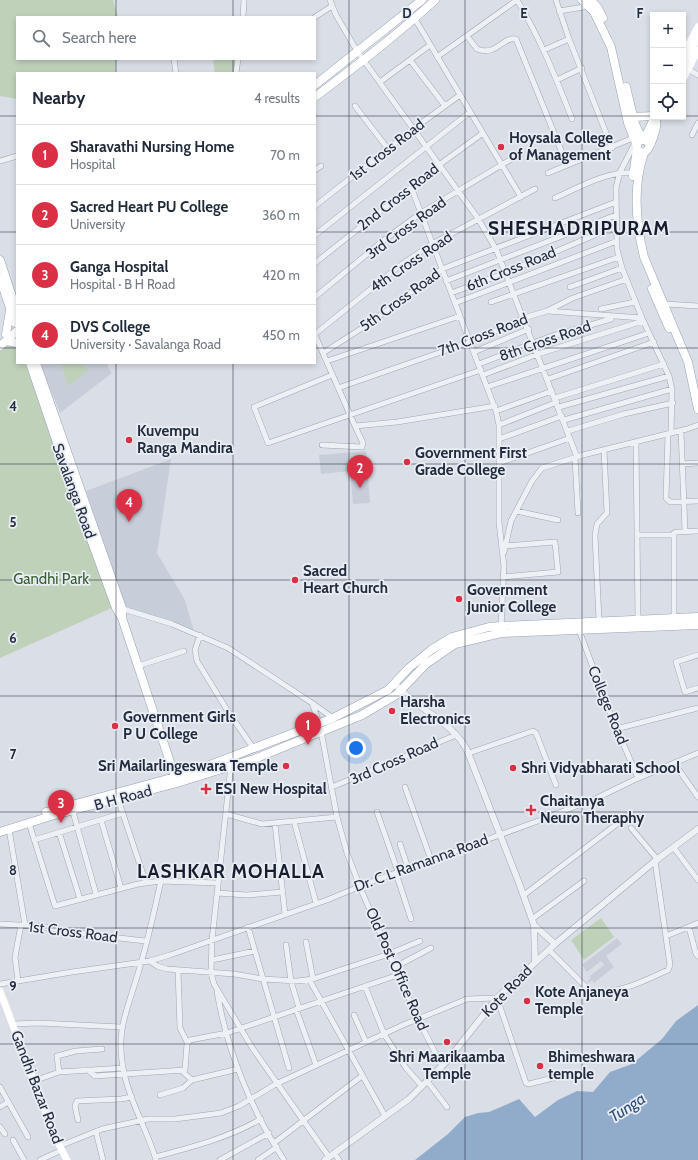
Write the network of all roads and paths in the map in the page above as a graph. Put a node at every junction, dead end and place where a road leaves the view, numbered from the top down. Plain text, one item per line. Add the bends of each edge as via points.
1 (244, 0) edge
2 (330, 0) edge
3 (422, 0) edge
4 (435, 0) edge
5 (517, 0) edge
6 (556, 0) edge
7 (582, 0) edge
8 (590, 3) edge
9 (332, 6) junction
10 (559, 11) junction
11 (243, 16) edge
12 (316, 16) edge
13 (415, 19) junction
14 (698, 27) edge
15 (467, 36) junction
16 (698, 36) edge
17 (569, 39) junction
18 (430, 45) junction
19 (686, 49) edge
20 (544, 50) junction
21 (698, 50) edge
22 (357, 51) junction
23 (437, 57) junction
24 (174, 60) edge
25 (238, 60) edge
26 (364, 60) junction
27 (410, 60) junction
28 (686, 67) edge
29 (582, 68) junction
30 (176, 72) edge
31 (236, 72) edge
32 (698, 74) edge
33 (557, 80) junction
34 (380, 82) junction
35 (316, 84) edge
36 (460, 95) junction
37 (316, 96) edge
38 (355, 106) dead end
39 (445, 106) junction
40 (470, 112) junction
41 (633, 117) junction
42 (650, 118) edge
43 (572, 119) dead end
44 (655, 120) edge
45 (698, 123) edge
46 (413, 129) junction
47 (483, 133) junction
48 (692, 135) dead end
49 (640, 144) junction
50 (426, 146) junction
51 (612, 148) junction
52 (388, 149) junction
53 (520, 154) dead end
54 (16, 156) edge
55 (0, 161) edge
56 (501, 164) junction
57 (439, 165) junction
58 (567, 165) junction
59 (321, 166) dead end
60 (316, 169) edge
61 (620, 172) junction
62 (548, 173) dead end
63 (634, 173) junction
64 (411, 187) junction
65 (535, 189) dead end
66 (458, 190) junction
67 (521, 196) junction
68 (555, 198) dead end
69 (616, 202) junction
70 (316, 205) edge
71 (422, 213) junction
72 (616, 215) junction
73 (479, 220) junction
74 (616, 229) junction
75 (316, 234) edge
76 (617, 241) junction
77 (638, 242) junction
78 (432, 244) junction
79 (496, 249) junction
80 (620, 257) junction
81 (501, 259) junction
82 (0, 260) edge
83 (316, 262) edge
84 (622, 268) junction
85 (442, 269) junction
86 (506, 272) junction
87 (0, 278) edge
88 (627, 279) junction
89 (446, 281) junction
90 (510, 282) junction
91 (570, 287) dead end
92 (451, 293) junction
93 (515, 294) junction
94 (316, 296) edge
95 (491, 302) dead end
96 (635, 302) junction
97 (455, 303) junction
98 (665, 304) junction
99 (9, 306) junction
100 (698, 306) edge
101 (16, 309) edge
102 (601, 309) dead end
103 (547, 311) junction
104 (460, 316) junction
105 (524, 318) junction
106 (611, 319) dead end
107 (643, 320) junction
108 (16, 327) edge
109 (529, 329) junction
110 (649, 333) junction
111 (316, 334) edge
112 (316, 337) edge
113 (3, 340) edge
114 (470, 342) junction
115 (654, 342) junction
116 (16, 343) edge
117 (534, 343) junction
118 (474, 352) junction
119 (323, 354) junction
120 (538, 354) junction
121 (327, 361) junction
122 (30, 364) edge
123 (36, 364) edge
124 (664, 364) junction
125 (543, 367) junction
126 (481, 370) junction
127 (332, 375) junction
128 (669, 376) junction
129 (548, 379) junction
130 (692, 384) junction
131 (487, 387) junction
132 (338, 388) junction
133 (672, 388) junction
134 (552, 391) junction
135 (557, 403) junction
136 (673, 404) junction
137 (496, 408) junction
138 (698, 409) edge
139 (349, 413) junction
140 (563, 418) junction
141 (499, 425) junction
142 (698, 425) edge
143 (355, 426) junction
144 (568, 431) junction
145 (681, 431) junction
146 (669, 433) junction
147 (500, 438) junction
148 (570, 438) junction
149 (636, 442) junction
150 (322, 445) dead end
151 (604, 450) junction
152 (576, 458) junction
153 (500, 463) junction
154 (698, 463) edge
155 (682, 464) junction
156 (684, 501) junction
157 (698, 501) edge
158 (516, 511) junction
159 (578, 513) dead end
160 (558, 520) dead end
161 (685, 531) junction
162 (698, 531) edge
163 (637, 535) junction
164 (674, 535) junction
165 (505, 546) junction
166 (504, 567) junction
167 (503, 577) junction
168 (119, 608) junction
169 (698, 616) edge
170 (674, 618) junction
171 (638, 619) junction
172 (599, 621) junction
173 (698, 624) edge
174 (501, 630) junction
175 (579, 630) junction
176 (200, 635) junction
177 (184, 650) dead end
178 (698, 655) edge
179 (138, 666) junction
180 (394, 683) junction
181 (698, 688) edge
182 (401, 690) junction
183 (312, 703) junction
184 (698, 708) edge
185 (333, 718) junction
186 (320, 727) junction
187 (616, 729) junction
188 (456, 735) junction
189 (254, 749) junction
190 (469, 753) junction
191 (698, 754) edge
192 (674, 763) junction
193 (231, 765) junction
194 (638, 778) junction
195 (176, 780) junction
196 (556, 785) dead end
197 (332, 787) junction
198 (405, 787) dead end
199 (698, 797) edge
200 (118, 799) junction
201 (73, 812) junction
202 (377, 812) dead end
203 (123, 813) junction
204 (226, 814) junction
205 (630, 814) dead end
206 (337, 817) junction
207 (101, 820) junction
208 (294, 821) junction
209 (29, 823) junction
210 (275, 824) junction
211 (77, 826) junction
212 (0, 827) edge
213 (631, 828) dead end
214 (9, 829) junction
215 (698, 829) edge
216 (0, 832) edge
217 (59, 832) junction
218 (500, 834) junction
219 (34, 840) junction
220 (400, 844) dead end
221 (674, 848) junction
222 (431, 860) junction
223 (657, 861) junction
224 (408, 868) junction
225 (397, 872) junction
226 (698, 880) edge
227 (161, 881) junction
228 (584, 881) dead end
229 (146, 883) junction
230 (218, 883) junction
231 (360, 886) junction
232 (121, 888) junction
233 (282, 892) junction
234 (217, 893) junction
235 (96, 894) junction
236 (524, 896) junction
237 (80, 899) junction
238 (316, 903) junction
239 (285, 914) junction
240 (411, 919) dead end
241 (533, 922) junction
242 (698, 923) edge
243 (0, 924) edge
244 (23, 925) junction
245 (248, 927) junction
246 (689, 927) junction
247 (666, 936) junction
248 (212, 940) junction
249 (420, 940) dead end
250 (146, 941) junction
251 (306, 942) dead end
252 (555, 944) junction
253 (286, 945) dead end
254 (431, 948) dead end
255 (549, 950) junction
256 (255, 951) junction
257 (389, 954) junction
258 (698, 956) edge
259 (212, 960) junction
260 (150, 961) junction
261 (535, 962) junction
262 (141, 963) junction
263 (395, 967) junction
264 (178, 970) junction
265 (211, 973) junction
266 (398, 975) junction
267 (263, 979) junction
268 (311, 979) junction
269 (18, 981) junction
270 (291, 981) junction
271 (0, 984) edge
272 (365, 986) junction
273 (216, 988) junction
274 (0, 991) edge
275 (497, 998) junction
276 (320, 1001) junction
277 (297, 1009) junction
278 (354, 1015) dead end
279 (273, 1017) junction
280 (418, 1019) junction
281 (13, 1024) junction
282 (121, 1027) junction
283 (240, 1028) junction
284 (226, 1033) junction
285 (384, 1034) junction
286 (187, 1042) junction
287 (366, 1042) junction
288 (102, 1049) dead end
289 (348, 1051) junction
290 (316, 1065) junction
291 (442, 1066) junction
292 (123, 1068) junction
293 (289, 1068) dead end
294 (238, 1069) junction
295 (88, 1070) junction
296 (182, 1071) junction
297 (59, 1072) junction
298 (124, 1075) junction
299 (362, 1076) junction
300 (552, 1078) dead end
301 (192, 1080) junction
302 (34, 1081) junction
303 (278, 1083) junction
304 (424, 1083) junction
305 (0, 1087) edge
306 (160, 1096) dead end
307 (132, 1097) junction
308 (251, 1098) junction
309 (8, 1102) junction
310 (0, 1107) edge
311 (446, 1107) dead end
312 (386, 1116) junction
313 (261, 1119) junction
314 (78, 1120) dead end
315 (140, 1121) junction
316 (304, 1121) junction
317 (0, 1127) edge
318 (96, 1132) junction
319 (269, 1133) junction
320 (5, 1134) dead end
321 (28, 1137) dead end
322 (13, 1140) dead end
323 (276, 1145) junction
324 (61, 1148) junction
325 (329, 1156) edge
326 (155, 1158) edge
327 (24, 1160) edge
328 (40, 1160) edge
329 (66, 1160) edge
330 (102, 1160) edge
331 (220, 1160) edge
332 (258, 1160) edge
333 (284, 1160) edge
334 (340, 1160) edge

1 - 11 street
2 - 9 street
3 - 22 main road
4 - 13 main road
5 - 15 street
5 - 20 street
6 - 10 street
7 - 8 main road
8 - 10 street
8 - 41 main road via 598,8 615,46
8 - 49 main road via 611,47
9 - 12 street
9 - 22 street
10 - 17 street
13 - 18 street
13 - 26 main road
14 - 19 main road
15 - 23 street
15 - 58 street via 477,50 485,51 494,50 509,40 516,39
16 - 28 main road
17 - 20 street
17 - 29 street
18 - 23 street
18 - 27 street
20 - 33 street
21 - 28 main road
22 - 26 street
22 - 35 main road
23 - 36 street
24 - 30 street
25 - 31 street
26 - 34 street
26 - 37 main road
27 - 34 street
27 - 39 street
28 - 32 street
29 - 33 street
29 - 51 street
33 - 43 street
34 - 46 street
36 - 39 street, 1st Cross Road
36 - 40 street
38 - 52 street
39 - 46 street, 1st Cross Road
40 - 47 street
40 - 50 street
41 - 42 main road
41 - 49 main road
44 - 49 main road
45 - 48 street
46 - 50 street
46 - 52 street, 1st Cross Road
47 - 56 street
47 - 57 street, 2nd Cross Road
49 - 51 street
49 - 61 street
49 - 63 main road
49 - 77 main road
50 - 57 street
50 - 75 street
51 - 58 street
52 - 70 street, 1st Cross Road
53 - 56 street, 3rd Cross Road
54 - 55 street
56 - 66 street, 3rd Cross Road
56 - 67 street
57 - 64 street, 2nd Cross Road
57 - 66 street
58 - 62 street
59 - 60 street
61 - 63 street
61 - 68 street
61 - 69 street
63 - 77 main road via 633,223
64 - 71 street
64 - 83 street, 2nd Cross Road
65 - 67 street, 4th Cross Road
66 - 71 street, 3rd Cross Road
66 - 73 street
67 - 73 street, 4th Cross Road
69 - 72 street
69 - 79 street, 5th Cross Road
71 - 78 street
71 - 94 street, 3rd Cross Road via 384,240
72 - 74 street
72 - 81 street
73 - 78 street, 4th Cross Road
73 - 79 street
74 - 76 street
74 - 86 street, 6th Cross Road via 602,232
76 - 80 street
76 - 90 street
77 - 98 main road
77 - 130 main road via 644,271
78 - 85 street
78 - 111 street, 4th Cross Road via 391,272
79 - 81 street
79 - 85 street, 5th Cross Road
80 - 84 street
80 - 93 street
81 - 86 street
81 - 89 street
82 - 101 main road
84 - 88 street
84 - 91 street
85 - 89 street
85 - 119 street, 5th Cross Road via 370,323
86 - 90 street
86 - 92 street, 6th Cross Road
87 - 99 main road
88 - 96 street
88 - 103 street, 7th Cross Road via 573,298
89 - 92 street
90 - 93 street
90 - 97 street
92 - 97 street
93 - 95 street
93 - 105 street
96 - 102 street
96 - 107 street
97 - 104 street
98 - 100 street
98 - 130 main road via 688,362
99 - 108 main road
99 - 113 main road via 9,322
103 - 105 street, 7th Cross Road
103 - 107 street
104 - 114 street
104 - 121 street
105 - 109 street
105 - 114 street, 7th Cross Road
106 - 117 street, 8th Cross Road
107 - 110 street
107 - 120 street
108 - 113 main road
109 - 117 street
109 - 118 street
110 - 115 street
110 - 125 street
112 - 119 street
113 - 116 main road
114 - 118 street
114 - 132 street, 7th Cross Road
115 - 124 street
115 - 129 street
117 - 120 street
117 - 126 street, 8th Cross Road
118 - 126 street
119 - 121 street
120 - 125 street
120 - 126 street
121 - 127 street
122 - 168 main road, Savalanga Road via 73,490
123 - 168 main road, Savalanga Road
124 - 128 street
124 - 135 street
125 - 129 street
125 - 131 street
126 - 131 street
126 - 139 street, 8th Cross Road
127 - 132 street
127 - 139 street, 8th Cross Road via 254,408 268,443
128 - 133 street
128 - 135 street
129 - 134 street
130 - 138 main road
131 - 137 street
132 - 139 street
133 - 136 street
133 - 140 street
134 - 135 street
134 - 137 street
135 - 140 street
135 - 141 street
136 - 144 street via 631,412
136 - 146 street
137 - 141 street
137 - 143 street
139 - 143 street
140 - 144 street
140 - 147 street
141 - 147 street
142 - 145 street
143 - 150 street via 363,443 362,447
144 - 148 street
145 - 146 street
145 - 155 street
146 - 149 street
146 - 156 street via 666,498 670,502
147 - 153 street
148 - 152 street
148 - 153 street
149 - 151 street
149 - 163 street
151 - 152 street
151 - 172 street via 607,513 596,524 595,535
152 - 158 street via 542,468
152 - 159 street
153 - 166 street via 499,522
154 - 155 street
155 - 156 street
156 - 157 street
156 - 161 street
158 - 160 street
158 - 165 street
161 - 162 street
161 - 164 street via 676,532
163 - 164 street
163 - 171 street
164 - 170 street
165 - 166 street
165 - 167 street via 555,542 558,572
166 - 167 street
167 - 174 street
168 - 176 street
168 - 179 main road, Savalanga Road
169 - 170 main road
170 - 171 main road
171 - 172 main road
172 - 174 main road
173 - 175 main road
174 - 175 main road
174 - 180 main road via 489,627 452,638 431,650
174 - 182 main road via 455,644 426,664
175 - 187 street, College Road
176 - 183 street via 228,648
176 - 189 street via 195,650 197,661
177 - 179 street
178 - 181 street via 676,662 685,692
179 - 195 main road, Savalanga Road
180 - 182 street
180 - 185 main road via 388,690 371,700
182 - 186 main road via 379,706
182 - 188 street
183 - 185 street
183 - 186 street, Old Post Office Road
184 - 187 street
185 - 186 main road
186 - 189 main road
186 - 193 main road via 254,759
186 - 197 street, Old Post Office Road
187 - 194 street, College Road
188 - 190 street
188 - 197 street, 3rd Cross Road
189 - 195 main road
190 - 196 street via 533,731
190 - 218 street
191 - 192 street, Dr. C L Ramanna Road
192 - 194 street, Dr. C L Ramanna Road
192 - 199 street
193 - 195 main road
193 - 204 street
194 - 218 street, Dr. C L Ramanna Road via 597,798
195 - 200 main road, B H Road
195 - 212 main road
197 - 206 street, Old Post Office Road
198 - 222 street
200 - 201 main road, B H Road
200 - 203 street
201 - 209 main road, B H Road
201 - 211 street
202 - 225 street
203 - 207 street
203 - 229 street
204 - 210 street via 262,824
204 - 230 street
205 - 236 street
206 - 208 street
206 - 231 street, Old Post Office Road
207 - 211 street
207 - 232 street
208 - 210 street
208 - 238 street
209 - 214 main road, B H Road
209 - 219 street
210 - 233 street
211 - 217 street
211 - 235 street
213 - 223 street
214 - 216 main road, B H Road
214 - 244 street
215 - 221 street, Kote Road
217 - 219 street
217 - 237 street
218 - 222 street, Dr. C L Ramanna Road
218 - 236 street
219 - 237 street via 55,906
220 - 224 street
221 - 223 street, Kote Road
221 - 226 street
222 - 224 street, Dr. C L Ramanna Road
223 - 247 street
223 - 252 street, Kote Road
224 - 225 street, Dr. C L Ramanna Road
225 - 231 street, Dr. C L Ramanna Road
225 - 240 street
227 - 229 street
227 - 230 street
227 - 250 street
228 - 241 street
229 - 232 street
230 - 234 street
231 - 238 street, Dr. C L Ramanna Road
231 - 257 street, Old Post Office Road
232 - 235 street
233 - 234 street via 247,895
233 - 239 street
234 - 248 street
235 - 237 street
236 - 241 street
238 - 239 street, Dr. C L Ramanna Road
239 - 245 street, Dr. C L Ramanna Road
241 - 252 street
241 - 261 street
242 - 246 street
243 - 244 street, 1st Cross Road
244 - 250 street, 1st Cross Road
244 - 269 street via 15,957
245 - 248 street, Dr. C L Ramanna Road
245 - 256 street
246 - 247 street
246 - 258 street
247 - 255 street via 670,965 668,970 633,986 597,992 589,990
248 - 259 street
248 - 260 street, Dr. C L Ramanna Road
249 - 257 street
250 - 262 street
251 - 268 street
252 - 255 street, Kote Road
253 - 270 street
254 - 263 street
255 - 261 street, Kote Road
256 - 259 street
256 - 267 street
257 - 263 street, Old Post Office Road
257 - 268 street
259 - 265 street
260 - 262 street, Dr. C L Ramanna Road
260 - 264 street via 158,966
261 - 275 street, Kote Road
262 - 269 street, Dr. C L Ramanna Road
262 - 282 street
263 - 266 street, Old Post Office Road
264 - 265 street
264 - 286 street via 180,1028
265 - 267 street
265 - 273 street
266 - 272 street
266 - 280 street, Old Post Office Road
267 - 270 street
267 - 279 street
268 - 270 street
268 - 276 street
269 - 271 street, Dr. C L Ramanna Road
270 - 277 street
272 - 276 street
272 - 285 street
273 - 283 street
273 - 284 street
274 - 281 main road, Gandhi Bazar Road
275 - 280 street via 467,999
275 - 291 street, Kote Road
275 - 300 street via 525,1081 529,1084
276 - 277 street
276 - 289 street
277 - 279 street
277 - 290 street
278 - 287 street
279 - 283 street
279 - 293 street
280 - 285 street
280 - 291 street, Old Post Office Road
281 - 282 street
281 - 302 main road, Gandhi Bazar Road
282 - 292 street
283 - 284 street
283 - 303 street
284 - 286 street
284 - 294 street
285 - 287 street
285 - 304 street via 406,1068
286 - 296 street via 186,1068
287 - 289 street
288 - 297 street via 76,1051 57,1056
289 - 290 street
289 - 299 street
290 - 303 street
291 - 304 street, Kote Road
292 - 295 street
292 - 298 street
294 - 301 street
294 - 308 street
295 - 297 street
295 - 298 street via 95,1076
296 - 298 street
296 - 301 street
297 - 302 street
298 - 307 street
299 - 312 street
299 - 316 street
301 - 306 street via 183,1088
302 - 324 main road, Gandhi Bazar Road
303 - 308 street
303 - 316 street
304 - 311 street
304 - 312 street, Kote Road via 409,1099
305 - 309 street
307 - 314 street via 77,1101 75,1106
307 - 315 street
308 - 313 street
308 - 315 street via 221,1113 175,1119 148,1118
309 - 310 street
309 - 321 street
312 - 325 street, Kote Road
313 - 319 street
313 - 326 street via 240,1131
315 - 318 street
315 - 326 street via 151,1140
316 - 323 street
316 - 325 street
317 - 320 street
318 - 324 street
318 - 330 street
319 - 323 street
319 - 331 street
322 - 327 street
323 - 332 street
323 - 333 street
324 - 328 street
324 - 329 main road, Gandhi Bazar Road
325 - 334 street

